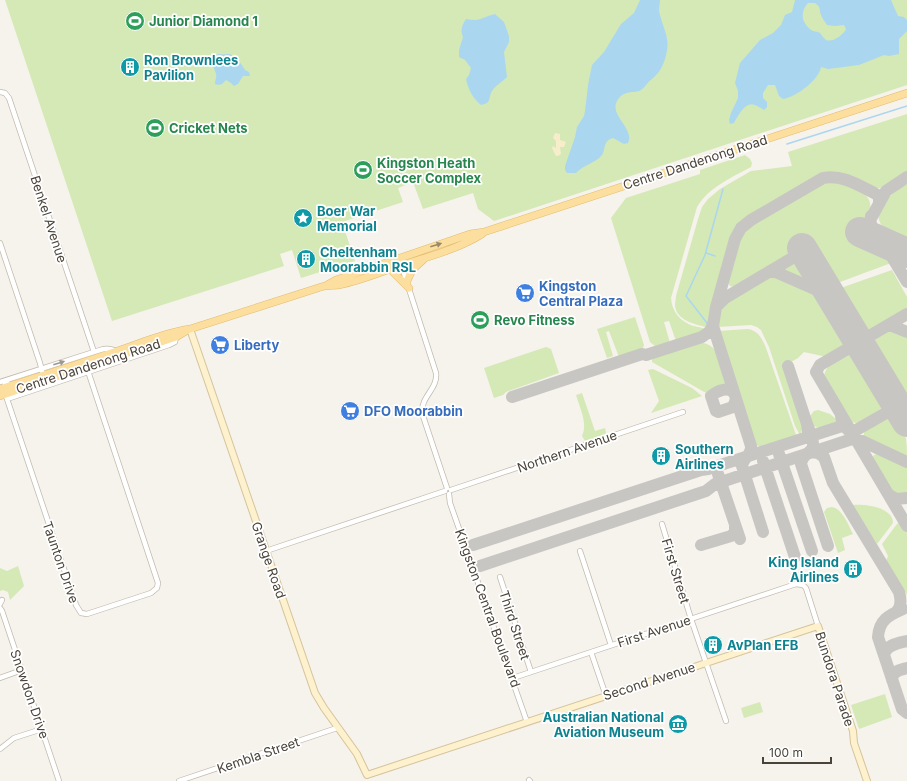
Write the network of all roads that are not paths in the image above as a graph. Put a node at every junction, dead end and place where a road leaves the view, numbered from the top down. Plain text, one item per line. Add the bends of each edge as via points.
1 (0, 92) edge
2 (907, 93) edge
3 (484, 232) junction
4 (0, 243) edge
5 (428, 256) junction
6 (400, 262) junction
7 (390, 269) junction
8 (408, 284) junction
9 (327, 285) junction
10 (190, 329) junction
11 (94, 352) junction
12 (116, 352) junction
13 (86, 367) junction
14 (42, 372) junction
15 (3, 391) edge
16 (683, 412) dead end
17 (448, 491) junction
18 (662, 524) dead end
19 (580, 550) dead end
20 (266, 551) junction
21 (500, 577) dead end
22 (796, 584) joint
23 (0, 608) edge
24 (691, 619) junction
25 (818, 626) junction
26 (611, 645) junction
27 (591, 652) junction
28 (706, 662) junction
29 (22, 670) junction
30 (530, 672) junction
31 (0, 678) edge
32 (513, 678) junction
33 (606, 696) junction
34 (726, 721) dead end
35 (528, 722) junction
36 (338, 728) junction
37 (42, 729) junction
38 (0, 749) edge
39 (368, 778) edge
40 (59, 781) edge
41 (179, 781) edge
42 (867, 781) edge

1 - 11 street, Benkel Avenue via 9,98
2 - 3 main road, Centre Dandenong Road
3 - 5 main road, Centre Dandenong Road via 473,239
6 -> 3 main road, Centre Dandenong Road via 470,234
4 - 14 street
5 - 6 main road, Centre Dandenong Road
5 - 8 main road via 412,270
6 - 7 main road, Centre Dandenong Road
6 - 8 street, Kingston Central Boulevard
6 - 9 main road, Centre Dandenong Road via 336,280
7 - 8 main road
7 - 9 main road, Centre Dandenong Road via 338,286
8 - 17 street, Kingston Central Boulevard via 437,375 435,385 423,402 422,415
9 - 10 main road, Centre Dandenong Road
10 - 12 main road, Centre Dandenong Road via 161,335
10 - 13 main road, Centre Dandenong Road via 176,337
10 - 20 main road, Grange Road
11 - 12 street, Centre Dandenong Road via 106,348
14 -> 11 street, Centre Dandenong Road
12 - 13 main road, Centre Dandenong Road
13 - 14 main road, Centre Dandenong Road
13 - 15 main road, Centre Dandenong Road
13 - 15 street, Taunton Drive via 158,583 151,593 104,609 84,614 77,608
14 - 15 main road, Centre Dandenong Road
14 - 15 street, Centre Dandenong Road via 8,380
16 - 17 street, Northern Avenue
17 - 20 street, Northern Avenue
17 - 32 street, Kingston Central Boulevard via 450,503
18 - 24 street, First Street
19 - 26 street
20 - 36 main road, Grange Road via 316,693
21 - 30 street, Third Street
22 - 24 street, First Avenue
22 - 25 street, Bundora Parade via 806,588
23 - 29 street, Snowdon Drive
24 - 26 street, First Avenue
24 - 28 street, First Street
25 - 28 main road, Second Avenue
25 - 42 main road, Bundora Parade
26 - 27 street, First Avenue
27 - 30 street, First Avenue
27 - 33 street
28 - 33 main road, Second Avenue
28 - 34 street, First Street
29 - 31 street
29 - 37 street, Snowdon Drive
30 - 32 street, First Avenue
32 - 35 street, Kingston Central Boulevard
33 - 35 main road, Second Avenue
35 - 39 main road, Second Avenue
36 - 39 main road, Grange Road via 357,754
36 - 41 street, Kembla Street
37 - 38 street via 14,738
37 - 40 street, Snowdon Drive

